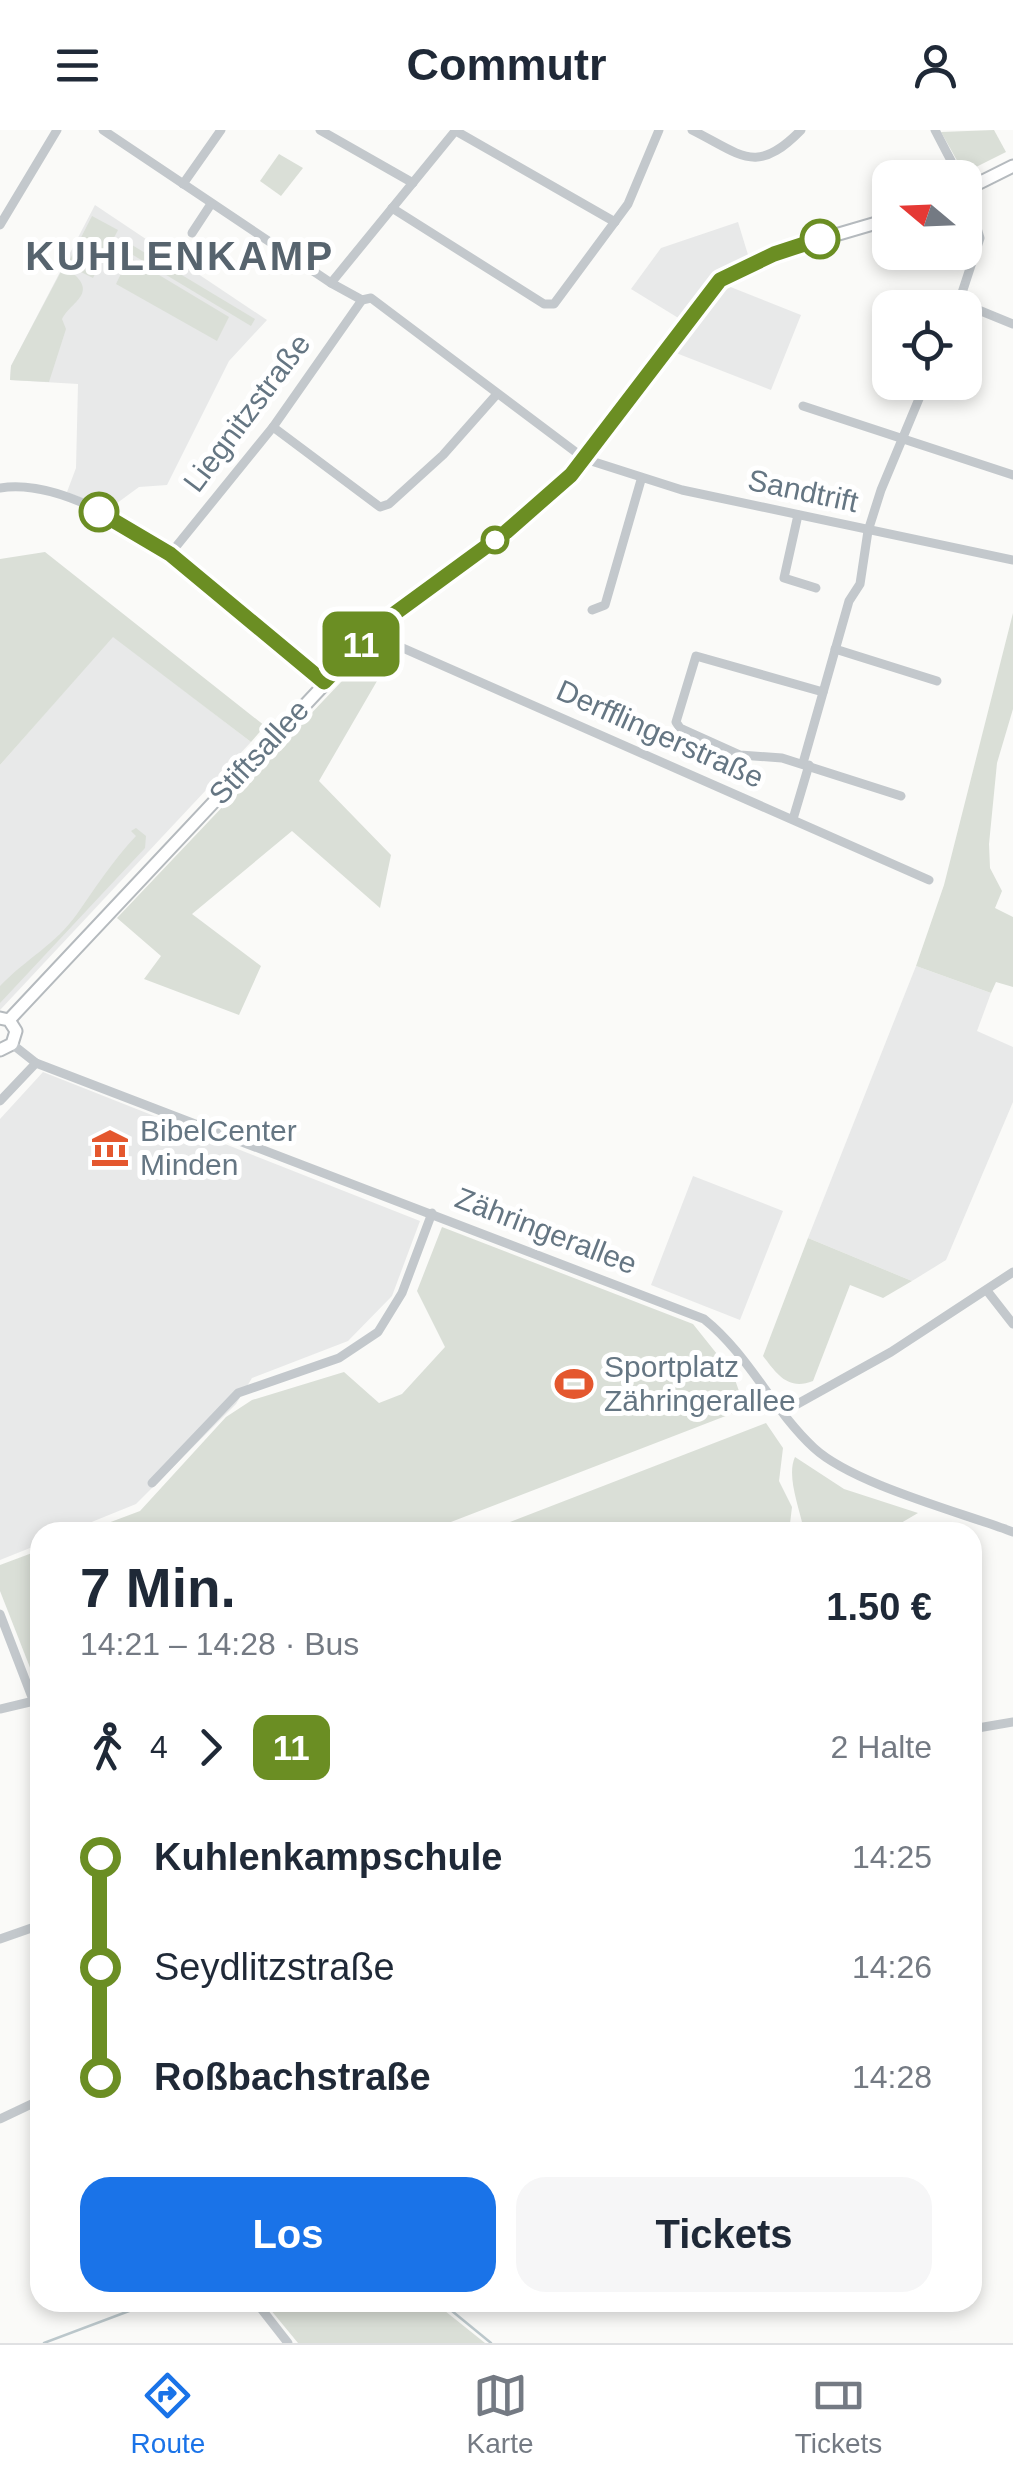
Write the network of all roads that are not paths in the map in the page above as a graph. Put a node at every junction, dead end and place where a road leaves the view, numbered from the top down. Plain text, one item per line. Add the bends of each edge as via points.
1 (57, 130) edge
2 (103, 130) edge
3 (221, 130) edge
4 (320, 130) edge
5 (456, 130) edge
6 (659, 130) edge
7 (692, 130) edge
8 (801, 130) edge
9 (934, 130) edge
10 (950, 160) edge
11 (1013, 166) edge
12 (982, 181) edge
13 (413, 183) junction
14 (183, 184) junction
15 (211, 204) junction
16 (4, 207) edge
17 (392, 208) junction
18 (616, 222) junction
19 (872, 224) edge
20 (0, 225) edge
21 (192, 233) dead end
22 (332, 283) junction
23 (362, 300) junction
24 (982, 313) edge
25 (1013, 324) edge
26 (497, 394) junction
27 (918, 400) edge
28 (803, 406) dead end
29 (272, 428) junction
30 (901, 440) junction
31 (585, 459) junction
32 (1013, 475) edge
33 (641, 480) junction
34 (0, 488) edge
35 (798, 516) junction
36 (868, 531) junction
37 (170, 554) junction
38 (1013, 560) edge
39 (816, 588) dead end
40 (592, 610) dead end
41 (371, 634) junction
42 (835, 649) junction
43 (937, 681) dead end
44 (324, 682) junction
45 (823, 692) junction
46 (806, 764) junction
47 (901, 796) dead end
48 (793, 819) junction
49 (930, 880) dead end
50 (4, 1019) edge
51 (6, 1047) edge
52 (36, 1063) junction
53 (0, 1101) edge
54 (432, 1213) junction
55 (1013, 1272) edge
56 (988, 1292) junction
57 (1013, 1324) edge
58 (783, 1412) junction
59 (152, 1483) dead end
60 (1013, 1532) edge
61 (0, 1614) edge
62 (30, 1691) edge
63 (30, 1702) edge
64 (0, 1710) edge
65 (1013, 1722) edge
66 (982, 1727) edge
67 (30, 1928) edge
68 (0, 1938) edge
69 (30, 2105) edge
70 (0, 2119) edge
71 (264, 2312) edge
72 (288, 2343) edge

1 - 16 street
2 - 14 street, Sandtrift
3 - 14 street
4 - 13 street
5 - 13 street
5 - 18 street
6 - 18 street
7 - 8 street via 751,160 766,159
9 - 10 street
11 - 12 main road
13 - 17 street
14 - 15 street, Sandtrift
15 - 21 street
15 - 22 street, Sandtrift
16 - 20 street
17 - 18 street via 544,304 557,301
17 - 22 street
19 - 31 main road, Stiftsallee via 774,254 720,280
22 - 23 street, Sandtrift
23 - 26 street, Sandtrift via 371,298
23 - 29 street, Liegnitzstraße
24 - 25 street
26 - 29 street via 443,455 380,506
26 - 31 street, Sandtrift
27 - 30 street
28 - 30 street
29 - 37 street, Liegnitzstraße
30 - 32 street
30 - 36 street
31 - 33 street, Sandtrift
31 - 41 main road, Stiftsallee via 546,500
33 - 35 street, Sandtrift
33 - 40 street via 604,606
34 - 37 street via 30,485 60,494
35 - 36 street, Sandtrift
35 - 39 street via 784,574
36 - 38 street, Sandtrift
36 - 42 street via 860,584
37 - 44 street
41 - 44 main road, Stiftsallee
41 - 48 street, Derfflingerstraße
42 - 43 street
42 - 45 street
44 - 50 main road, Stiftsallee
45 - 46 street
45 - 46 street via 702,656 692,661 676,722 740,754
46 - 47 street
46 - 48 street
48 - 49 street, Derfflingerstraße
50 - 51 main road via 16,1031
51 - 52 street, Zähringerallee
52 - 53 street
52 - 54 street, Zähringerallee
54 - 58 street, Zähringerallee via 704,1319 729,1340
54 - 59 street via 402,1292 378,1332 339,1358 238,1393
55 - 56 street
56 - 57 street
56 - 58 street
58 - 60 street, Zähringerallee via 827,1459
61 - 62 street
63 - 64 street
65 - 66 street
67 - 68 street
69 - 70 street
71 - 72 street

